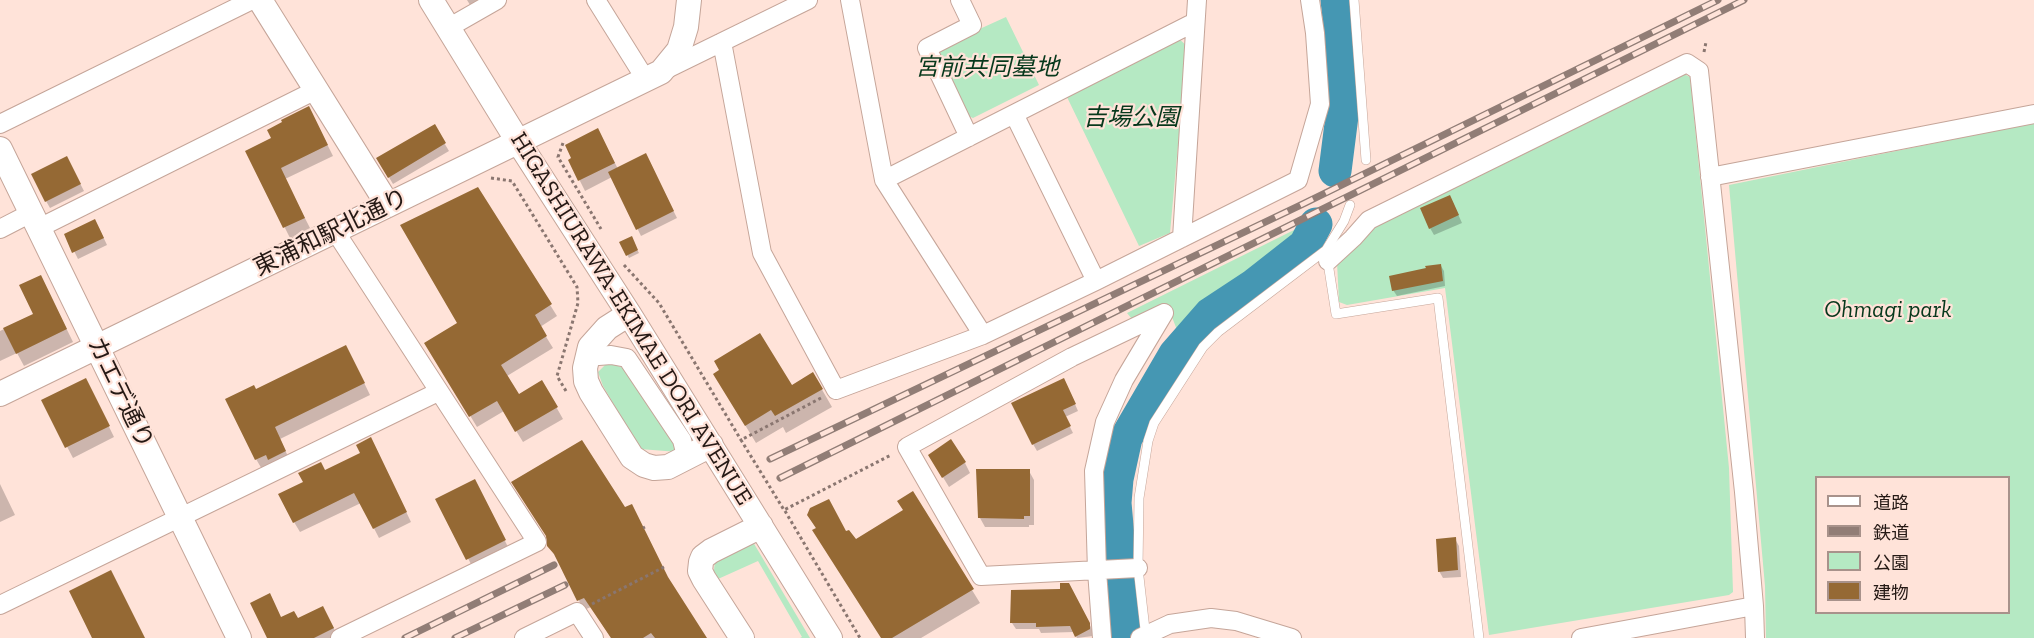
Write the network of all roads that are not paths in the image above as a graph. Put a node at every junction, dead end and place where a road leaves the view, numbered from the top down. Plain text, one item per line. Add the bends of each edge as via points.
1 (252, 0) edge
2 (260, 0) edge
3 (431, 0) edge
4 (497, 0) edge
5 (596, 0) edge
6 (689, 0) edge
7 (808, 0) edge
8 (850, 0) edge
9 (960, 0) edge
10 (1197, 0) edge
11 (1310, 0) edge
12 (1354, 0) edge
13 (1195, 22) junction
14 (448, 28) junction
15 (722, 42) junction
16 (654, 76) junction
17 (316, 90) junction
18 (1014, 114) junction
19 (2034, 114) edge
20 (0, 124) edge
21 (969, 137) junction
22 (519, 142) junction
23 (0, 149) edge
24 (1366, 160) dead end
25 (1710, 177) junction
26 (884, 180) junction
27 (388, 205) junction
28 (1350, 205) dead end
29 (35, 221) junction
30 (0, 229) edge
31 (335, 231) junction
32 (1182, 238) junction
33 (1327, 255) junction
34 (1096, 281) junction
35 (629, 314) junction
36 (983, 335) junction
37 (98, 347) junction
38 (586, 357) junction
39 (438, 392) junction
40 (0, 394) edge
41 (711, 445) junction
42 (682, 461) junction
43 (180, 518) junction
44 (761, 526) junction
45 (1138, 568) junction
46 (1097, 571) junction
47 (0, 605) edge
48 (1754, 606) junction
49 (1144, 637) edge
50 (239, 638) edge
51 (340, 638) edge
52 (524, 638) edge
53 (594, 638) edge
54 (742, 638) edge
55 (830, 638) edge
56 (1102, 638) edge
57 (1292, 638) edge
58 (1479, 638) edge
59 (1581, 638) edge
60 (1755, 638) edge

1 - 20 street
2 - 17 street
3 - 14 street, HIGASHIURAWA-EKIMAE DORI AVENUE
4 - 14 street
5 - 16 street
6 - 16 street via 679,50
7 - 15 street
8 - 26 street
9 - 21 street via 972,25 927,48
10 - 13 street
11 - 32 street via 1320,104 1298,180
12 - 24 lane
13 - 18 street
13 - 32 street
14 - 22 street, HIGASHIURAWA-EKIMAE DORI AVENUE
15 - 16 street
15 - 36 street via 762,254 836,390
16 - 22 street, 東浦和駅北通り
17 - 27 street
17 - 29 street
18 - 21 street
18 - 34 street
19 - 25 street
21 - 26 street
22 - 27 street, 東浦和駅北通り
22 - 35 street, HIGASHIURAWA-EKIMAE DORI AVENUE
23 - 29 street, カエデ通り
25 - 33 street via 1699,71 1687,63 1369,220 1353,238
25 - 48 street
26 - 36 street
27 - 31 street, 東浦和駅北通り
28 - 33 lane
29 - 30 street
29 - 37 street, カエデ通り
31 - 37 street, 東浦和駅北通り
31 - 39 street
32 - 34 street
33 - 45 lane via 1211,340 1154,423 1141,479
33 - 58 lane via 1336,314 1438,298
34 - 36 street
35 - 38 street via 597,337
35 - 41 street, HIGASHIURAWA-EKIMAE DORI AVENUE
37 - 40 street, 東浦和駅北通り
37 - 43 street, カエデ通り
38 - 42 street via 627,358 682,440
38 - 42 street via 586,381 591,392 632,457 654,468
39 - 43 street
39 - 51 street via 537,542
41 - 42 street
41 - 44 street, HIGASHIURAWA-EKIMAE DORI AVENUE
43 - 47 street
43 - 50 street, カエデ通り
44 - 54 street via 711,551 701,562 704,579
44 - 55 street, HIGASHIURAWA-EKIMAE DORI AVENUE
45 - 46 street
45 - 49 lane
46 - 46 street via 1094,471 1105,422 1124,380 1164,313 1051,368 907,447 981,576
46 - 56 street
48 - 59 street
48 - 60 street
49 - 57 street via 1170,624 1212,618
52 - 53 street via 577,612

